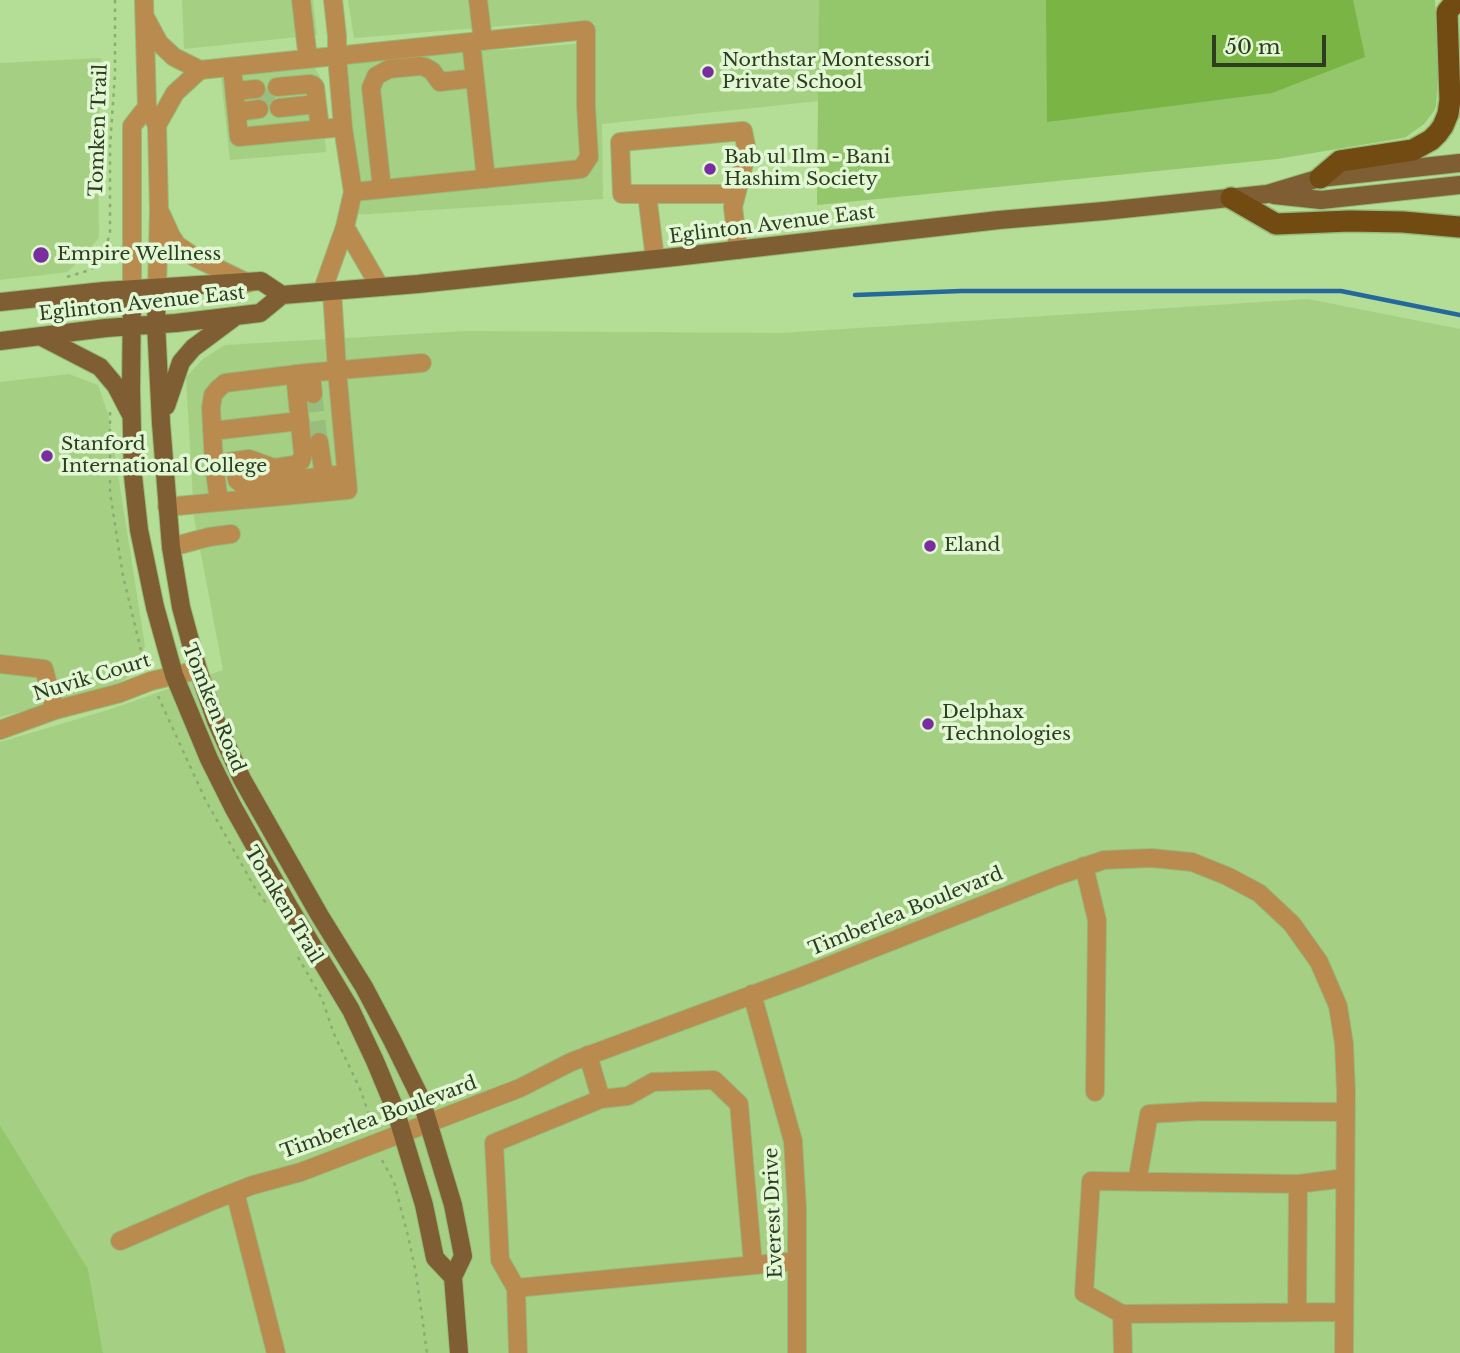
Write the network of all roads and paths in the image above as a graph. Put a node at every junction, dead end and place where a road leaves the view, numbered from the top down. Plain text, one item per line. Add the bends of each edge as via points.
1 (115, 0) edge
2 (301, 0) edge
3 (333, 0) edge
4 (478, 0) edge
5 (1458, 0) edge
6 (144, 8) edge
7 (1460, 27) edge
8 (477, 41) junction
9 (337, 57) junction
10 (308, 60) junction
11 (232, 67) junction
12 (200, 70) junction
13 (475, 78) junction
14 (278, 97) tunnel mouth
15 (257, 99) tunnel mouth
16 (236, 101) junction
17 (147, 107) junction
18 (157, 125) junction
19 (343, 127) junction
20 (320, 129) junction
21 (1460, 163) edge
22 (1320, 178) junction
23 (486, 179) junction
24 (1460, 185) edge
25 (382, 189) junction
26 (352, 192) junction
27 (648, 194) junction
28 (736, 194) junction
29 (1267, 194) junction
30 (1231, 198) junction
31 (159, 210) junction
32 (345, 227) junction
33 (1460, 227) edge
34 (738, 250) junction
35 (655, 259) junction
36 (67, 277) dead end
37 (248, 283) junction
38 (157, 288) junction
39 (380, 288) junction
40 (132, 290) junction
41 (327, 292) junction
42 (282, 295) junction
43 (0, 302) edge
44 (237, 316) junction
45 (156, 323) junction
46 (133, 325) junction
47 (40, 336) junction
48 (0, 341) edge
49 (422, 363) dead end
50 (337, 370) junction
51 (303, 374) junction
52 (313, 394) tunnel mouth
53 (108, 405) dead end
54 (132, 416) junction
55 (300, 421) junction
56 (161, 423) junction
57 (212, 431) junction
58 (319, 442) tunnel mouth
59 (234, 461) junction
60 (214, 464) junction
61 (346, 474) junction
62 (324, 476) junction
63 (219, 502) junction
64 (167, 507) junction
65 (232, 534) dead end
66 (171, 547) junction
67 (143, 663) dead end
68 (0, 664) edge
69 (198, 670) junction
70 (174, 675) junction
71 (162, 703) dead end
72 (55, 710) junction
73 (0, 730) edge
74 (1084, 866) junction
75 (269, 907) dead end
76 (296, 952) dead end
77 (751, 994) junction
78 (588, 1055) junction
79 (1095, 1092) dead end
80 (601, 1099) junction
81 (1346, 1112) junction
82 (428, 1122) junction
83 (369, 1126) dead end
84 (402, 1132) junction
85 (384, 1164) dead end
86 (1345, 1178) junction
87 (1137, 1182) junction
88 (1298, 1184) junction
89 (235, 1192) junction
90 (120, 1241) dead end
91 (797, 1261) junction
92 (753, 1265) junction
93 (453, 1277) junction
94 (516, 1288) junction
95 (1297, 1312) junction
96 (1345, 1312) junction
97 (1122, 1314) junction
98 (276, 1353) edge
99 (427, 1353) edge
100 (459, 1353) edge
101 (518, 1353) edge
102 (797, 1353) edge
103 (1123, 1353) edge
104 (1344, 1353) edge

1 - 36 path, Tomken Trail via 110,233 102,260 90,270
2 - 10 street
3 - 9 street
4 - 8 street
5 - 7 highway
5 - 22 highway via 1447,12 1450,100 1443,126 1413,150 1340,161
6 - 12 street via 159,43
6 - 17 street, Tomken Road
8 - 9 street
8 - 13 street
8 - 23 street via 586,30 589,157 581,169
9 - 10 street
9 - 19 street
10 - 11 street
11 - 12 street
11 - 16 street
12 - 18 street via 175,93
13 - 23 street
13 - 25 street via 440,82 421,66 389,69 374,79 371,88
14 - 20 street via 316,99
15 - 16 street
16 - 20 street via 239,137
17 - 18 street, Tomken Road
17 - 40 street, Tomken Road via 132,126
18 - 31 street, Tomken Road
19 - 20 street
19 - 26 street
21 - 22 main road, Eglinton Avenue East
22 - 29 main road, Eglinton Avenue East
23 - 25 street
24 - 29 main road, Eglinton Avenue East via 1321,200
25 - 26 street
26 - 32 street
27 - 28 street
27 - 28 street via 622,194 620,142 743,131 747,151
27 - 35 street
28 - 34 street
29 - 30 main road, Eglinton Avenue East
30 - 33 highway via 1276,224 1350,221
30 - 34 main road, Eglinton Avenue East
31 - 37 street via 177,245
31 - 38 street, Tomken Road
32 - 39 street
32 - 41 street
34 - 35 main road, Eglinton Avenue East
35 - 39 main road, Eglinton Avenue East
37 - 38 main road, Eglinton Avenue East
37 - 42 main road, Eglinton Avenue East via 261,281
38 - 40 main road, Eglinton Avenue East
38 - 45 main road, Tomken Road
39 - 41 main road, Eglinton Avenue East
40 - 43 main road, Eglinton Avenue East
40 - 46 main road, Tomken Road
41 - 42 main road, Eglinton Avenue East
41 - 50 street
42 - 44 main road, Eglinton Avenue East via 260,313
44 - 45 main road, Eglinton Avenue East
44 - 56 main road via 181,362
45 - 46 main road, Eglinton Avenue East
45 - 56 main road, Tomken Road
46 - 47 main road, Eglinton Avenue East
46 - 54 main road, Tomken Road
47 - 48 main road, Eglinton Avenue East
47 - 54 main road via 100,367
49 - 50 street
50 - 51 street
50 - 61 street
51 - 52 street
51 - 55 street
51 - 57 street via 222,386 213,395
53 - 67 path via 110,492
54 - 70 main road, Tomken Road via 139,530
55 - 57 street
55 - 59 street via 301,461 274,468 250,459
56 - 64 main road, Tomken Road
57 - 60 street
58 - 62 street
59 - 60 street
59 - 62 street via 237,481 243,485
60 - 63 street
61 - 62 street
61 - 63 street via 348,490
63 - 64 street
64 - 66 main road, Tomken Road
65 - 66 street
66 - 69 main road, Tomken Road
68 - 72 street via 44,669
69 - 70 street, Nuvik Court
69 - 82 main road, Tomken Road via 243,779 387,1029
70 - 72 street, Nuvik Court
70 - 84 main road, Tomken Road via 233,807 351,1010
71 - 75 path, Tomken Trail via 211,809
72 - 73 street, Nuvik Court
74 - 77 street, Timberlea Boulevard
74 - 79 street via 1097,920
74 - 81 street, Timberlea Boulevard via 1122,859 1192,862 1259,893 1292,924 1320,962 1338,1006 1345,1044
76 - 83 path, Tomken Trail via 322,999 361,1091
77 - 78 street, Timberlea Boulevard
77 - 91 street, Everest Drive via 793,1141
78 - 80 street
78 - 82 street, Timberlea Boulevard via 520,1088
80 - 92 street via 628,1096 653,1082 714,1080 739,1104
80 - 94 street via 495,1143 500,1260
81 - 86 street, Timberlea Boulevard
81 - 87 street via 1149,1114
82 - 84 street, Timberlea Boulevard
82 - 93 main road, Tomken Road via 464,1256
84 - 89 street, Timberlea Boulevard
84 - 93 main road, Tomken Road via 435,1258
85 - 99 path via 394,1182 408,1236
86 - 88 street
86 - 96 street, Timberlea Boulevard
87 - 88 street
87 - 97 street via 1091,1181 1084,1293
88 - 95 street
89 - 90 street, Timberlea Boulevard
89 - 98 street
91 - 92 street
91 - 102 street, Everest Drive
92 - 94 street
93 - 100 main road, Tomken Road
94 - 101 street
95 - 96 street
95 - 97 street
96 - 104 street, Timberlea Boulevard
97 - 103 street

